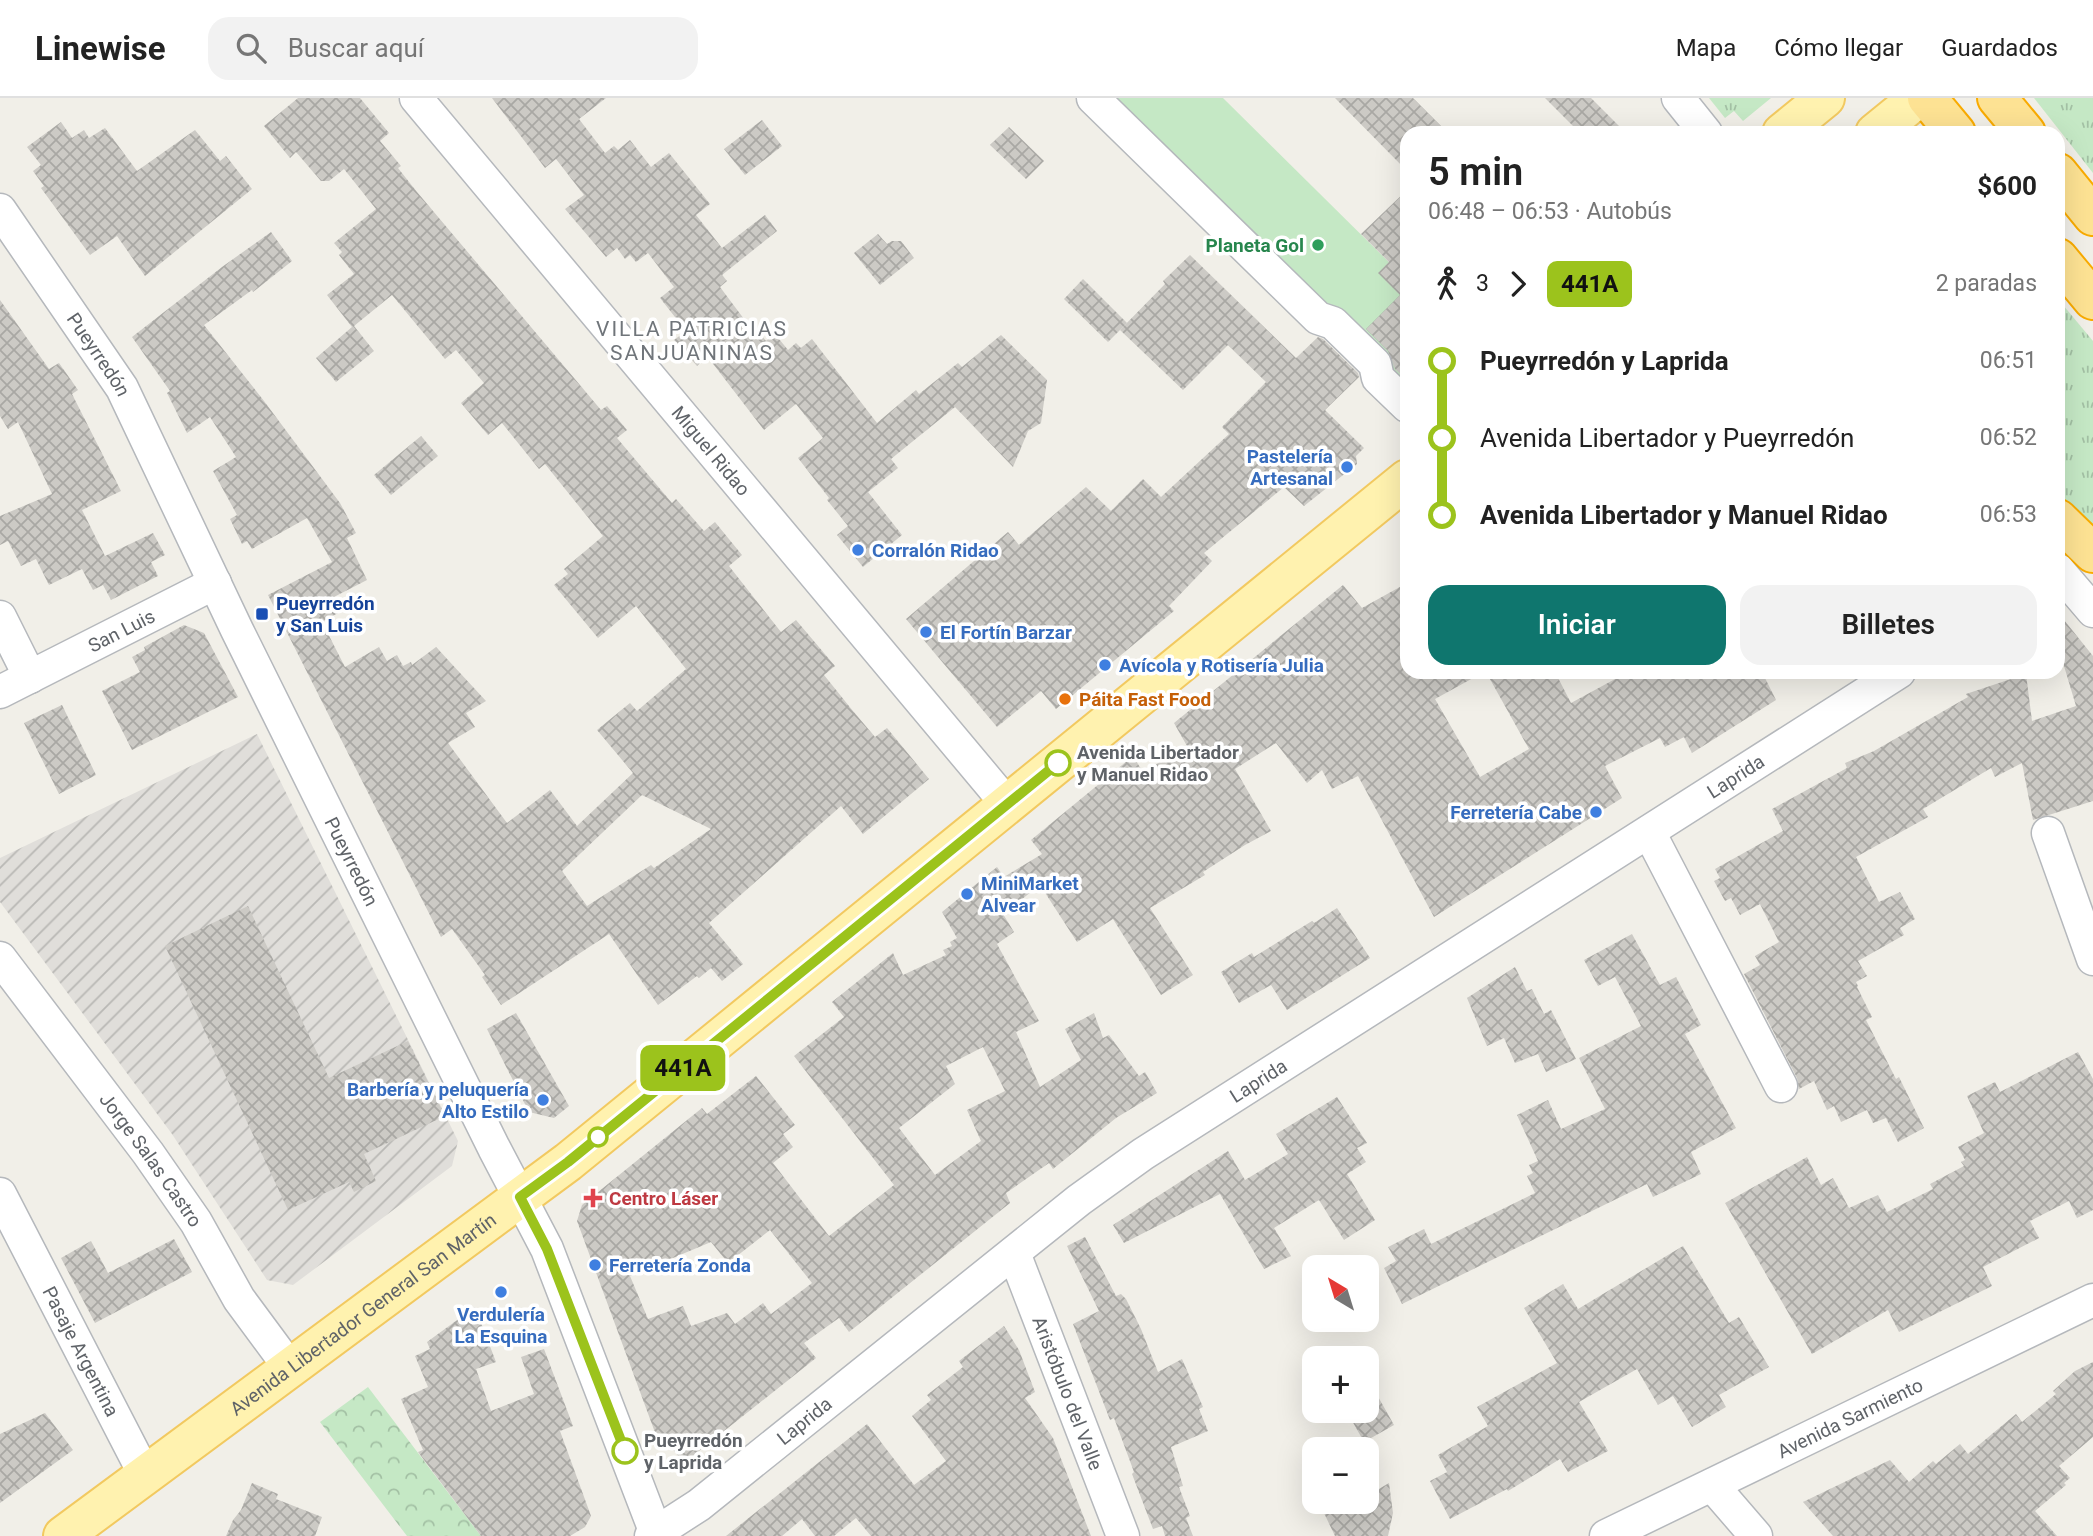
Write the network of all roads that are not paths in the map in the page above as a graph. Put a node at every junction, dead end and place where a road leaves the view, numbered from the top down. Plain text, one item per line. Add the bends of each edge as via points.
1 (416, 98) edge
2 (1093, 98) edge
3 (1678, 98) edge
4 (1825, 98) edge
5 (1919, 98) edge
6 (1927, 98) edge
7 (1997, 98) edge
8 (1700, 126) edge
9 (1791, 126) edge
10 (1884, 126) edge
11 (1950, 126) edge
12 (2019, 126) edge
13 (2065, 182) edge
14 (0, 210) edge
15 (2093, 216) edge
16 (2065, 266) edge
17 (2093, 300) edge
18 (1400, 399) edge
19 (1400, 485) edge
20 (2065, 526) edge
21 (2093, 554) edge
22 (2065, 578) edge
23 (215, 583) junction
24 (2093, 611) edge
25 (0, 617) edge
26 (30, 677) junction
27 (1888, 679) edge
28 (0, 692) edge
29 (1007, 804) junction
30 (1649, 832) junction
31 (2048, 834) dead end
32 (0, 958) edge
33 (2093, 959) edge
34 (1781, 1086) dead end
35 (0, 1194) edge
36 (520, 1197) junction
37 (9, 1233) edge
38 (1014, 1253) junction
39 (2093, 1300) edge
40 (289, 1368) junction
41 (145, 1475) junction
42 (1712, 1485) junction
43 (655, 1535) edge
44 (63, 1536) edge
45 (1123, 1536) edge
46 (1606, 1536) edge
47 (1756, 1536) edge

1 - 29 street, Miguel Ridao
2 - 18 street via 1318,318 1333,323 1375,365 1378,378
3 - 8 street
4 - 9 main road
5 - 10 main road
6 - 11 highway
7 - 12 highway
13 - 15 highway
14 - 23 street, Pueyrredón via 122,387
16 - 17 highway
19 - 29 main road, Avenida Libertador General San Martín
20 - 21 highway
22 - 24 street
23 - 26 street, San Luis
23 - 36 street, Pueyrredón
25 - 26 street
26 - 28 street, San Luis
27 - 30 street, Laprida
29 - 36 main road, Avenida Libertador General San Martín
30 - 34 street
30 - 38 street, Laprida via 1143,1154
31 - 33 street
32 - 40 street, Jorge Salas Castro via 156,1165 217,1255 239,1299
35 - 37 street, Pasaje Argentina
36 - 40 main road, Avenida Libertador General San Martín
36 - 43 street, Pueyrredón via 547,1249
37 - 41 street, Pasaje Argentina
38 - 43 street, Laprida via 699,1505
38 - 45 street, Aristóbulo del Valle
39 - 42 street, Avenida Sarmiento
40 - 41 main road, Avenida Libertador General San Martín
41 - 44 main road, Avenida Libertador General San Martín
42 - 46 street, Avenida Sarmiento
42 - 47 street

